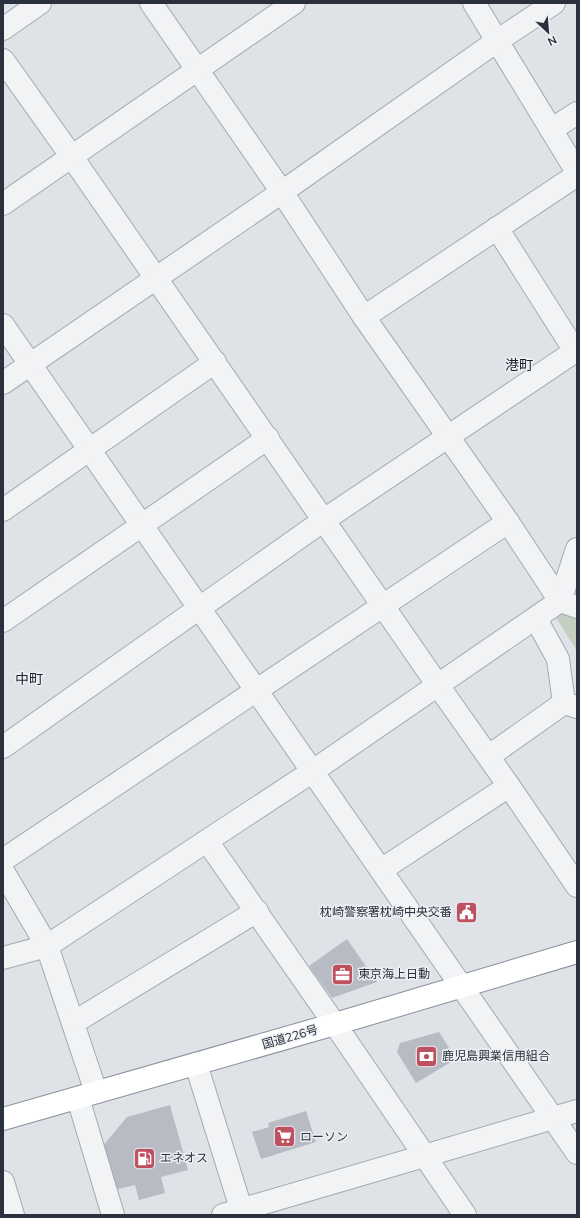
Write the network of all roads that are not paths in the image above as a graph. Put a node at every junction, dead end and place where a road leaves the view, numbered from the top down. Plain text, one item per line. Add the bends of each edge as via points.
1 (40, 3) edge
2 (151, 3) edge
3 (474, 3) edge
4 (554, 3) edge
5 (280, 7) edge
6 (3, 29) edge
7 (497, 41) junction
8 (3, 60) edge
9 (198, 70) junction
10 (577, 113) edge
11 (551, 130) junction
12 (72, 157) junction
13 (577, 173) edge
14 (282, 192) junction
15 (3, 204) edge
16 (496, 228) junction
17 (156, 278) junction
18 (364, 317) junction
19 (3, 325) edge
20 (576, 350) edge
21 (214, 362) junction
22 (30, 364) junction
23 (3, 384) edge
24 (449, 437) junction
25 (268, 438) junction
26 (90, 450) junction
27 (3, 510) edge
28 (324, 520) junction
29 (508, 522) junction
30 (142, 525) junction
31 (577, 549) edge
32 (568, 604) edge
33 (383, 605) junction
34 (200, 608) junction
35 (536, 619) junction
36 (3, 622) edge
37 (437, 684) junction
38 (257, 691) junction
39 (571, 705) edge
40 (3, 747) edge
41 (488, 756) junction
42 (313, 771) junction
43 (509, 786) junction
44 (207, 841) junction
45 (3, 860) edge
46 (381, 870) junction
47 (3, 871) edge
48 (577, 886) edge
49 (257, 911) junction
50 (47, 946) junction
51 (577, 952) edge
52 (3, 958) edge
53 (462, 987) junction
54 (74, 1023) junction
55 (335, 1024) junction
56 (196, 1064) junction
57 (87, 1095) junction
58 (577, 1112) edge
59 (3, 1119) edge
60 (553, 1119) junction
61 (577, 1153) edge
62 (426, 1156) junction
63 (3, 1182) edge
64 (236, 1213) edge
65 (13, 1215) edge
66 (113, 1215) edge
67 (465, 1215) edge

1 - 6 street
2 - 9 street
3 - 7 street
4 - 7 street
5 - 9 street
7 - 11 street
7 - 14 street
8 - 12 street
9 - 12 street
9 - 14 street
10 - 11 street
11 - 13 street
12 - 15 street
12 - 17 street
13 - 16 street
14 - 17 street
14 - 18 street
16 - 18 street
16 - 20 street
17 - 21 street
17 - 22 street
18 - 24 street
19 - 22 street
20 - 24 street
21 - 25 street
21 - 26 street
22 - 23 street
22 - 26 street
24 - 28 street
24 - 29 street
25 - 28 street
25 - 30 street
26 - 27 street
26 - 30 street
28 - 33 street
28 - 34 street
29 - 32 street
29 - 33 street
30 - 34 street
30 - 36 street
31 - 32 street
32 - 35 street
33 - 37 street
33 - 38 street
34 - 38 street
34 - 40 street
35 - 37 street
35 - 39 street via 558,659
37 - 41 street
37 - 42 street
38 - 42 street
38 - 45 street
39 - 41 street
41 - 43 street
42 - 44 street
42 - 46 street
43 - 46 street
43 - 48 street
44 - 49 street
44 - 50 street
46 - 53 street
47 - 50 street
49 - 54 street
49 - 55 street
50 - 52 street
50 - 54 street
51 - 53 highway, 国道226号
53 - 55 highway, 国道226号
53 - 60 street
54 - 57 street
55 - 56 highway, 国道226号
55 - 62 street
56 - 57 highway, 国道226号
56 - 64 street
57 - 59 highway, 国道226号
57 - 66 street
58 - 60 street
60 - 61 street
60 - 62 street
62 - 64 street
62 - 67 street
63 - 65 street

